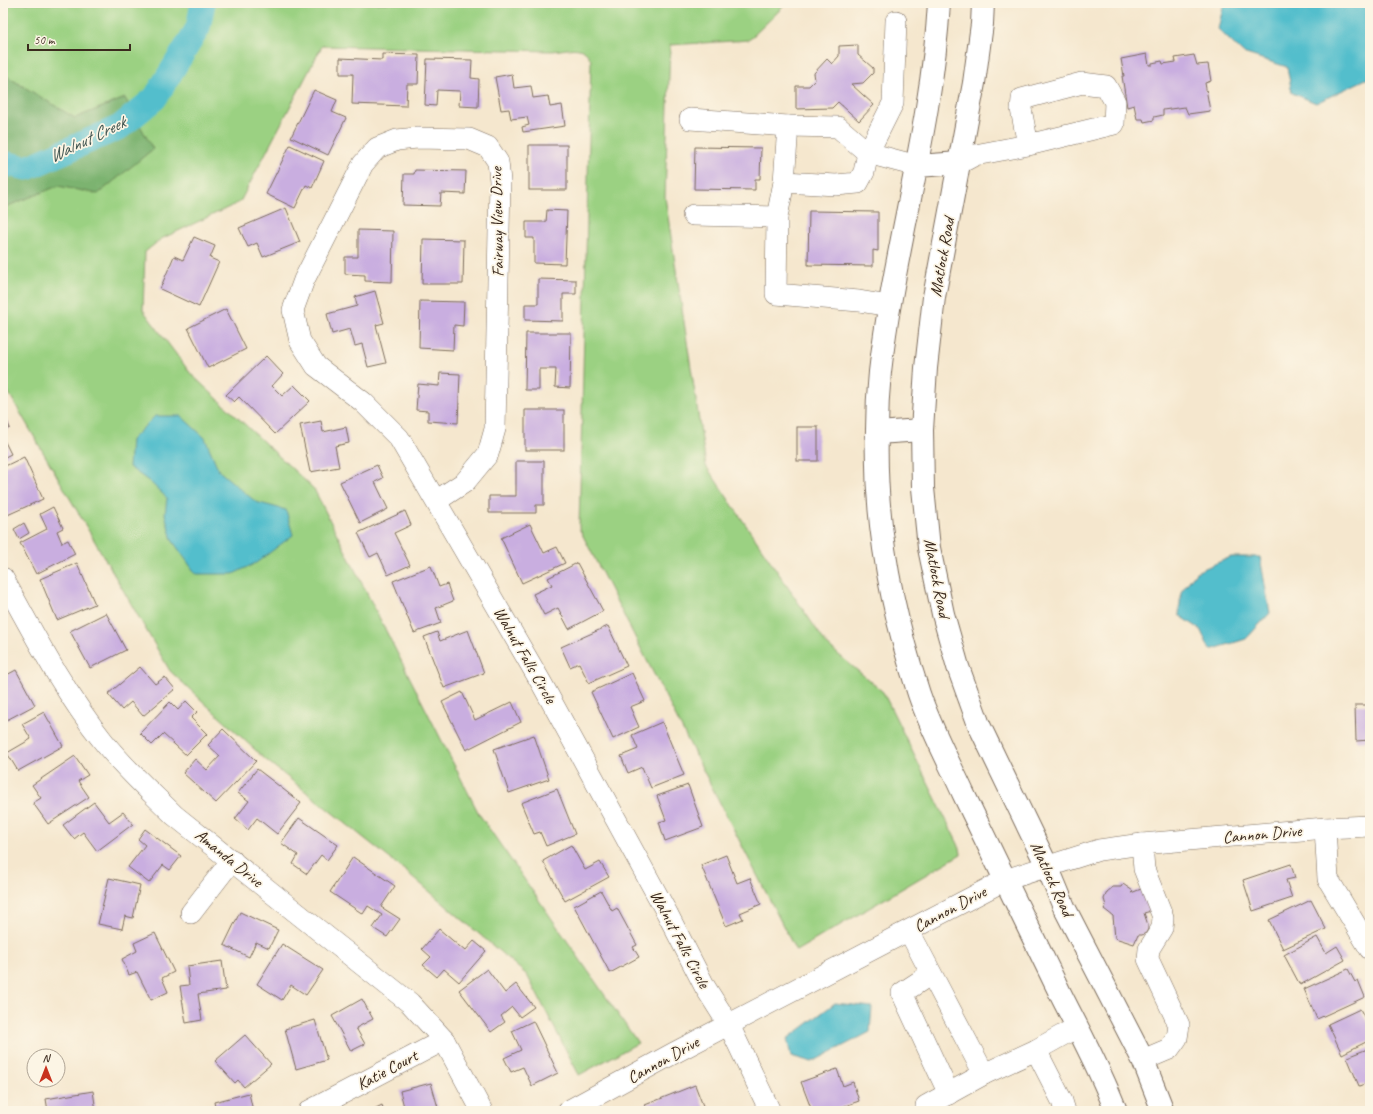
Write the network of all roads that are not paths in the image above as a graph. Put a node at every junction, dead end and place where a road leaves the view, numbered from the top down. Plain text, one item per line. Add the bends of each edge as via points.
1 (939, 3) edge
2 (984, 3) edge
3 (896, 21) dead end
4 (690, 120) dead end
5 (788, 126) junction
6 (1028, 145) dead end
7 (868, 153) junction
8 (960, 163) junction
9 (917, 166) junction
10 (784, 182) junction
11 (693, 215) dead end
12 (777, 217) junction
13 (889, 306) junction
14 (293, 310) joint
15 (922, 430) junction
16 (877, 433) junction
17 (436, 501) junction
18 (3, 578) edge
19 (1370, 826) edge
20 (1325, 828) junction
21 (1142, 844) junction
22 (232, 860) junction
23 (1047, 866) junction
24 (1005, 880) junction
25 (191, 913) dead end
26 (909, 931) junction
27 (1370, 949) edge
28 (931, 974) junction
29 (729, 1024) junction
30 (1077, 1028) junction
31 (444, 1040) junction
32 (1036, 1050) junction
33 (1143, 1060) junction
34 (984, 1074) junction
35 (949, 1094) junction
36 (309, 1111) edge
37 (482, 1111) edge
38 (568, 1111) edge
39 (770, 1111) edge
40 (926, 1111) edge
41 (1065, 1111) edge
42 (1116, 1111) edge
43 (1163, 1111) edge

1 - 9 main road via 931,88
2 - 8 main road, Matlock Road
3 - 7 street via 893,103
4 - 5 street
5 - 7 street via 838,127
5 - 10 street
6 - 8 street via 975,155
7 - 9 street
7 - 10 street via 864,172 858,184
8 - 9 main road
8 - 15 main road, Matlock Road via 934,296
9 - 13 main road
10 - 12 street
11 - 12 street
12 - 13 street via 776,294
13 - 16 main road via 879,374
14 - 17 street, Walnut Falls Circle via 300,341 316,366 363,402 399,438
14 - 17 street, Fairway View Drive via 304,280 363,164 377,148 397,140 417,138 468,140 488,147 498,162 500,181 495,429 488,454 465,482
15 - 16 main road
15 - 23 main road, Matlock Road via 923,488 929,548 943,614 979,725
16 - 24 main road via 879,509 886,565 899,628 923,703
17 - 29 street, Walnut Falls Circle via 542,684 705,987
18 - 22 street, Amanda Drive via 63,685 103,741 139,781 174,814
19 - 20 street, Cannon Drive
20 - 21 street, Cannon Drive
20 - 27 street via 1328,879
21 - 23 street, Cannon Drive via 1099,850
21 - 33 street via 1144,869 1163,917 1162,928 1149,949 1148,959 1179,1025 1177,1038 1169,1049
22 - 25 street
22 - 31 street, Amanda Drive via 410,1003
23 - 24 street, Cannon Drive
23 - 33 main road, Matlock Road via 1064,907
24 - 26 street, Cannon Drive
24 - 30 main road
26 - 28 street
26 - 29 street, Cannon Drive
28 - 34 street
28 - 35 street via 902,993
29 - 38 street, Cannon Drive
29 - 39 street, Walnut Falls Circle
30 - 32 street
30 - 42 main road
31 - 36 street, Katie Court
31 - 37 street, Amanda Drive
32 - 34 street
32 - 41 street
33 - 43 main road, Matlock Road
34 - 35 street
35 - 40 street via 926,1106

